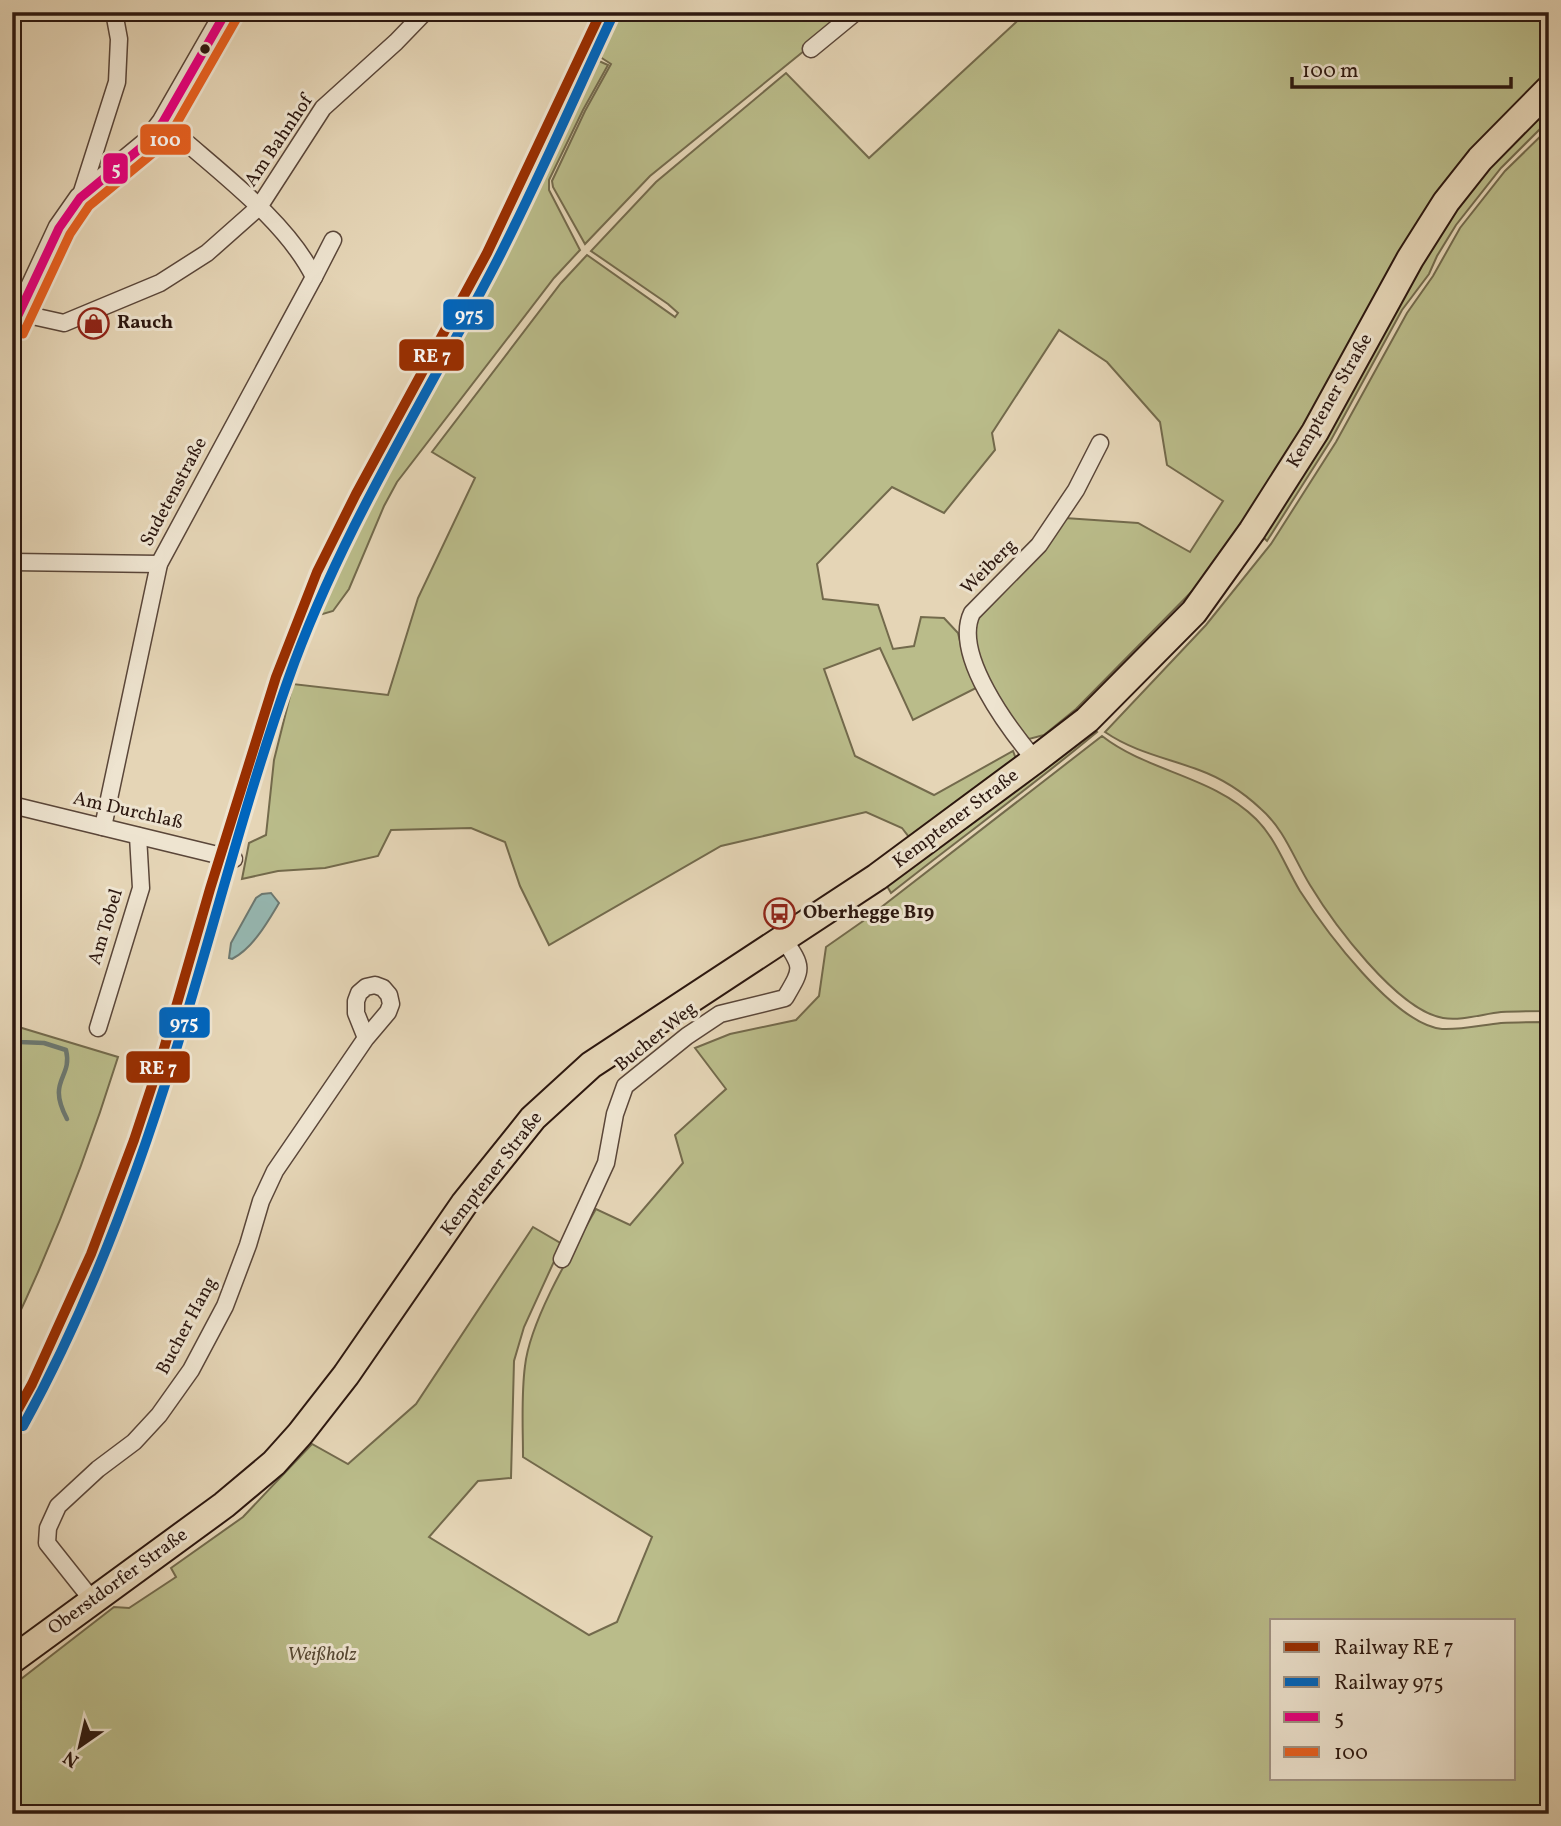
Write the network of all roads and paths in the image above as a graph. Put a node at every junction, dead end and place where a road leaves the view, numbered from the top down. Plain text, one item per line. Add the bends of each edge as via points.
1 (114, 12) edge
2 (226, 12) edge
3 (425, 12) edge
4 (856, 12) edge
5 (811, 49) dead end
6 (1549, 89) edge
7 (163, 122) junction
8 (80, 198) junction
9 (260, 207) junction
10 (333, 240) dead end
11 (314, 276) junction
12 (16, 321) edge
13 (1100, 443) dead end
14 (12, 562) edge
15 (159, 564) junction
16 (1035, 760) junction
17 (12, 806) edge
18 (103, 827) junction
19 (138, 836) junction
20 (234, 859) dead end
21 (784, 940) junction
22 (98, 1028) dead end
23 (366, 1038) dead end
24 (562, 1259) dead end
25 (224, 1506) joint
26 (93, 1601) junction
27 (12, 1660) edge

1 - 8 street via 119,39 117,82
2 - 7 street
3 - 9 street, Am Bahnhof via 323,108
4 - 5 street
6 - 16 main road, Kemptener Straße via 1480,159 1446,202 1315,432 1194,612 1087,720
7 - 8 street via 148,142
7 - 9 street
8 - 12 street via 58,228
9 - 11 street via 304,257
9 - 12 street, Am Bahnhof via 207,253 160,283 64,323
10 - 11 street, Sudetenstraße
11 - 15 street, Sudetenstraße
13 - 16 street, Weiberg via 1056,523 966,625 968,649 979,673 1009,729
14 - 15 street
15 - 18 street, Sudetenstraße
16 - 21 main road, Kemptener Straße
17 - 18 street, Am Durchlaß
18 - 19 street, Am Durchlaß
19 - 20 street, Am Durchlaß
19 - 22 street, Am Tobel via 141,888
21 - 24 street, Bucher Weg via 798,960 799,974 785,998 720,1014 625,1086 606,1163
21 - 25 main road, Kemptener Straße via 591,1065 533,1118 464,1204 300,1434
23 - 26 street, Bucher Hang via 275,1171 225,1307 191,1370 134,1443 58,1506 47,1528 47,1543
25 - 26 main road, Oberstdorfer Straße
26 - 27 main road, Oberstdorfer Straße

